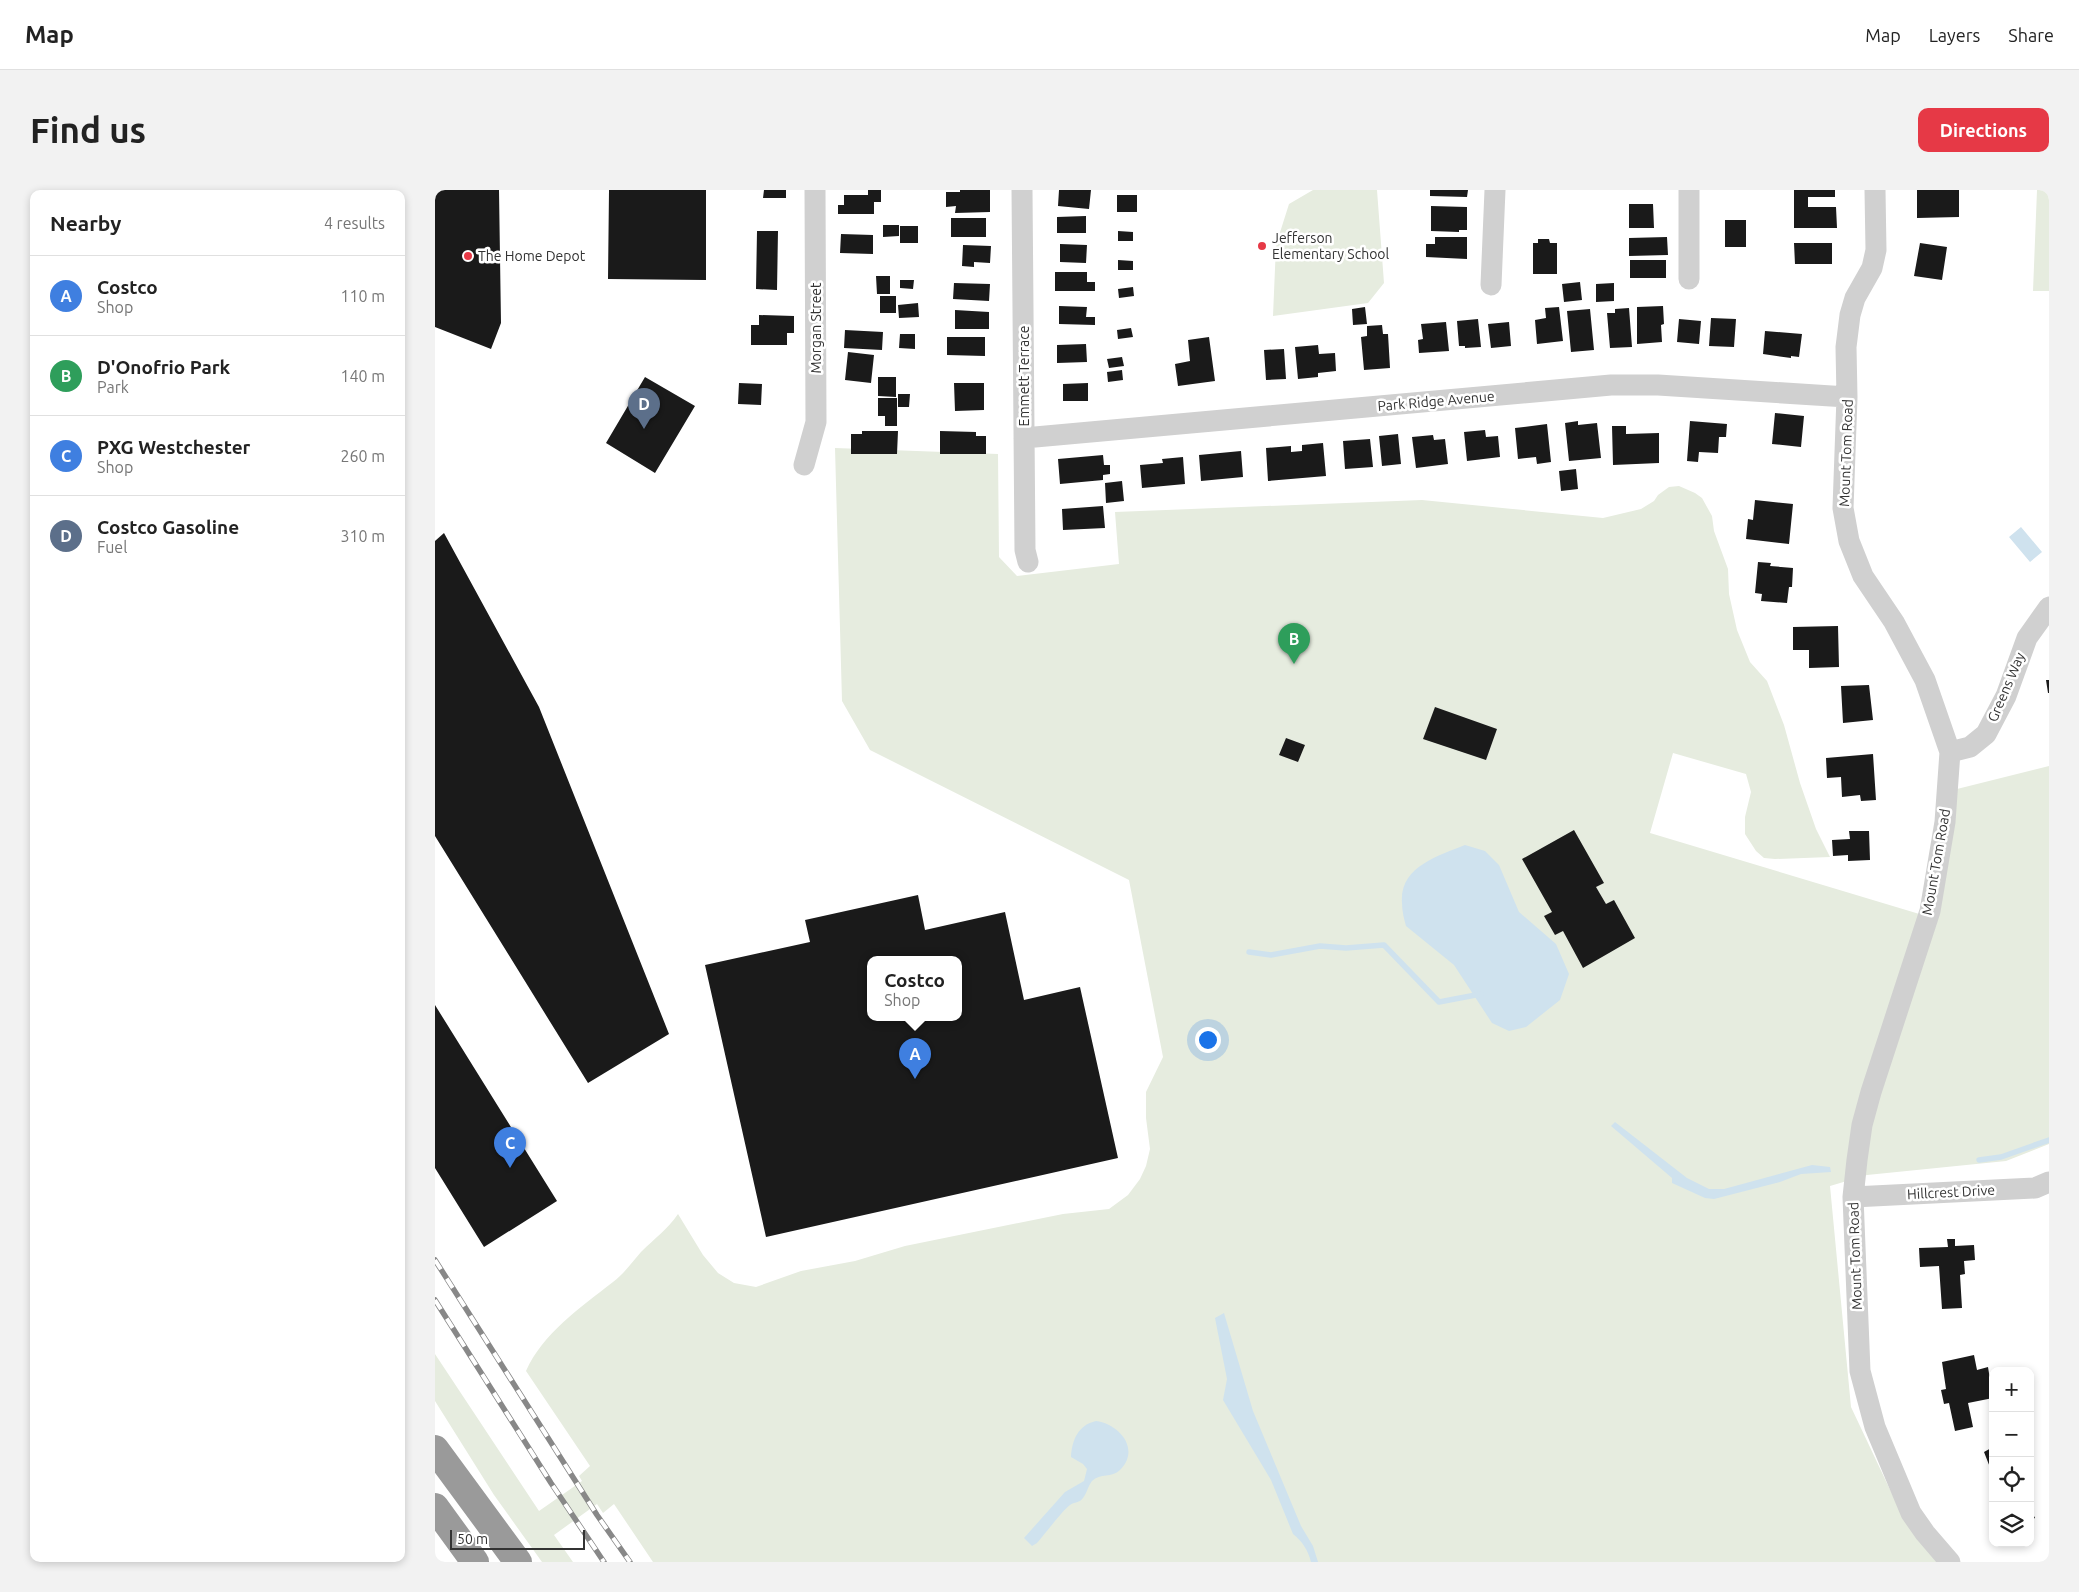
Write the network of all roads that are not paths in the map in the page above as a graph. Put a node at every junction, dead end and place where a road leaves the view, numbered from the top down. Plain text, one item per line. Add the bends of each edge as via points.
1 (815, 190) edge
2 (1022, 190) edge
3 (1495, 190) edge
4 (1689, 190) edge
5 (1875, 190) edge
6 (1689, 279) dead end
7 (1491, 285) dead end
8 (1847, 397) junction
9 (1024, 438) junction
10 (804, 465) dead end
11 (1028, 562) dead end
12 (2049, 608) edge
13 (1950, 752) junction
14 (2044, 1188) edge
15 (1853, 1197) junction
16 (435, 1449) edge
17 (441, 1515) edge
18 (475, 1562) edge
19 (518, 1562) edge
20 (1950, 1562) edge

1 - 10 street, Morgan Street via 816,422
2 - 9 street, Emmett Terrace
3 - 7 street
4 - 6 street
5 - 8 street, Mount Tom Road via 1876,250 1872,268 1850,315 1846,347
8 - 9 street, Park Ridge Avenue via 1611,385
8 - 13 street, Mount Tom Road via 1843,508 1849,541 1863,576 1894,622 1925,680
9 - 11 street, Emmett Terrace via 1025,550
12 - 13 street, Greens Way via 2027,638 2005,696 1986,734 1970,746
13 - 15 street, Mount Tom Road via 1945,822 1930,911 1862,1124
14 - 15 street, Hillcrest Drive
15 - 20 street, Mount Tom Road via 1860,1371 1870,1410 1911,1513
16 - 19 highway
17 - 18 highway

